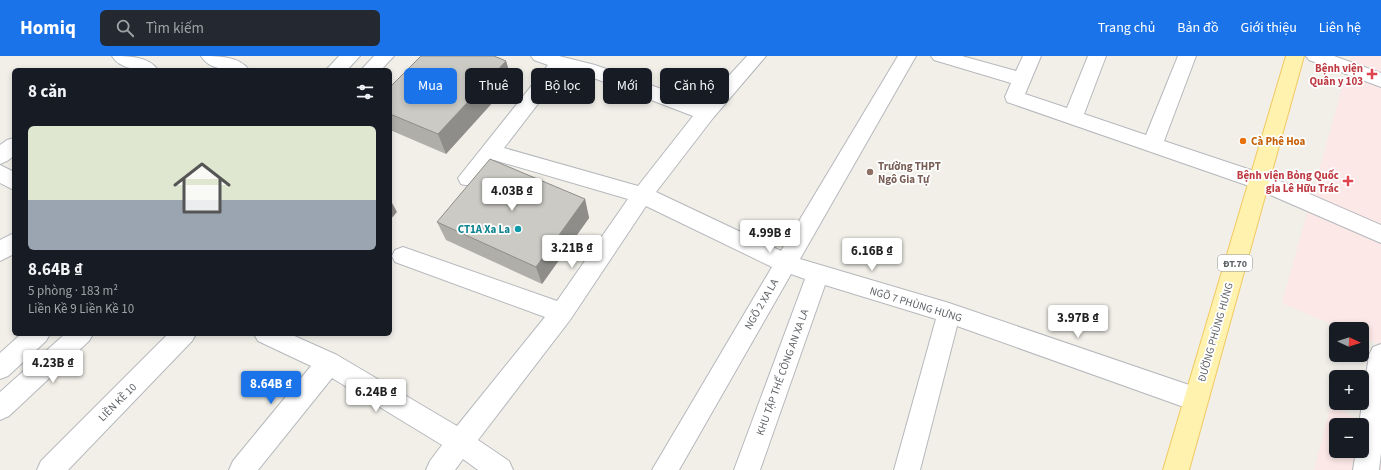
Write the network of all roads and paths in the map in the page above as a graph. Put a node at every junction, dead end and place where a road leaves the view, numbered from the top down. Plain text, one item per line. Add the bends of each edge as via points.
1 (210, 56) edge
2 (351, 56) edge
3 (385, 56) edge
4 (540, 56) edge
5 (607, 56) edge
6 (757, 56) edge
7 (907, 56) edge
8 (940, 56) edge
9 (1032, 56) edge
10 (1097, 56) edge
11 (1187, 56) edge
12 (1295, 56) edge
13 (1315, 56) edge
14 (126, 61) edge
15 (560, 63) junction
16 (144, 68) edge
17 (236, 68) edge
18 (337, 68) edge
19 (372, 68) edge
20 (582, 68) edge
21 (595, 71) joint
22 (1021, 79) junction
23 (1381, 80) edge
24 (706, 113) junction
25 (1074, 117) junction
26 (1153, 143) junction
27 (12, 147) edge
28 (489, 151) junction
29 (0, 156) edge
30 (0, 173) edge
31 (468, 178) dead end
32 (12, 181) edge
33 (1259, 181) junction
34 (642, 196) junction
35 (1381, 234) edge
36 (12, 243) edge
37 (0, 252) edge
38 (403, 256) dead end
39 (785, 262) junction
40 (818, 274) junction
41 (562, 313) junction
42 (949, 313) junction
43 (36, 336) edge
44 (79, 336) edge
45 (182, 336) edge
46 (270, 336) edge
47 (1381, 355) edge
48 (328, 363) junction
49 (0, 368) edge
50 (1195, 400) junction
51 (0, 408) edge
52 (460, 442) junction
53 (50, 470) edge
54 (242, 470) edge
55 (440, 470) edge
56 (500, 470) edge
57 (664, 470) edge
58 (747, 470) edge
59 (907, 470) edge
60 (1176, 470) edge
61 (1366, 470) edge

1 - 17 street
2 - 18 street
3 - 19 street
4 - 15 street
5 - 21 street
6 - 24 street
7 - 39 street, NGÕ 2 XA LA
8 - 22 street
9 - 22 street
10 - 25 street
11 - 26 street
12 - 33 main road, ĐƯỜNG PHÙNG HƯNG / ĐT.70
13 - 23 street
14 - 16 street
15 - 20 street
15 - 28 street
21 - 24 street
22 - 25 street via 1014,97
24 - 34 street
25 - 26 street
26 - 33 street
27 - 29 street
28 - 31 street
28 - 34 street, NGÕ 7 PHÙNG HƯNG
30 - 32 street
33 - 35 street
33 - 50 main road, ĐƯỜNG PHÙNG HƯNG / ĐT.70
34 - 39 street, NGÕ 7 PHÙNG HƯNG
34 - 41 street
36 - 37 street
38 - 41 street
39 - 40 street, NGÕ 7 PHÙNG HƯNG
39 - 57 street, NGÕ 2 XA LA
40 - 42 street, NGÕ 7 PHÙNG HƯNG
40 - 58 street, KHU TẬP THỂ CÔNG AN XA LA
41 - 52 street
42 - 50 street, NGÕ 7 PHÙNG HƯNG
42 - 59 street
43 - 49 street
44 - 51 street
45 - 53 street, LIỀN KỀ 10
46 - 48 street
47 - 61 street
48 - 52 street
48 - 54 street
50 - 60 main road, ĐƯỜNG PHÙNG HƯNG / ĐT.70
52 - 55 street
52 - 56 street

